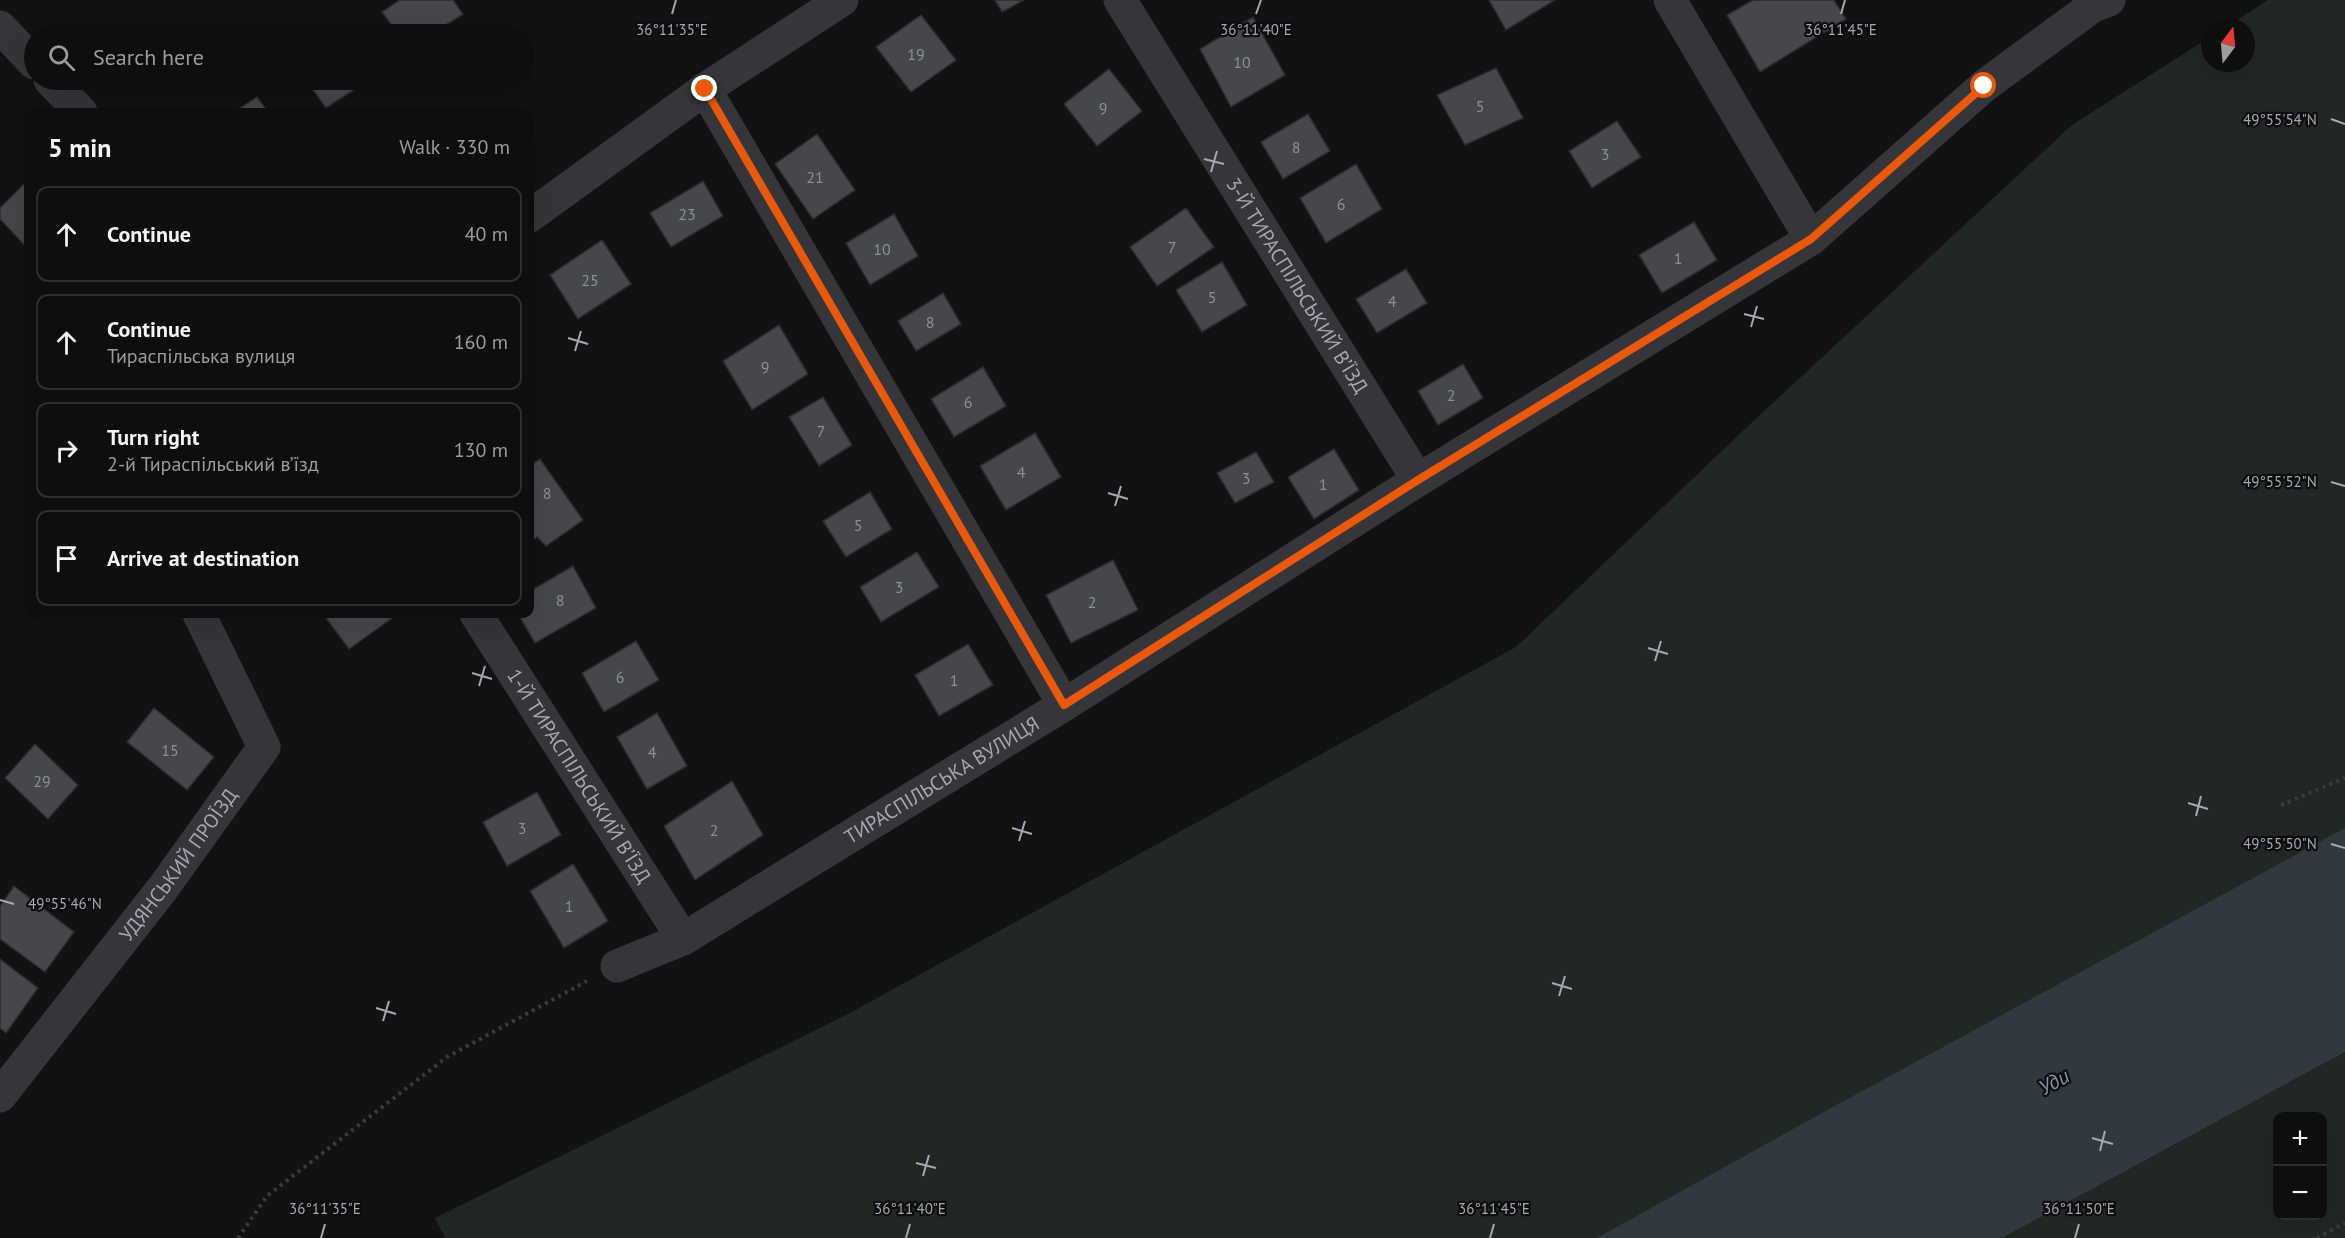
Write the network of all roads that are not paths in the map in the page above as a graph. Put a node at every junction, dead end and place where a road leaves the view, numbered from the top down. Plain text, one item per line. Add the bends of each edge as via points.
1 (842, 0) edge
2 (1120, 0) edge
3 (1670, 0) edge
4 (2109, 0) edge
5 (0, 27) edge
6 (24, 52) edge
7 (705, 89) junction
8 (60, 90) edge
9 (77, 108) edge
10 (534, 213) edge
11 (1811, 239) junction
12 (1418, 480) junction
13 (201, 618) edge
14 (479, 618) edge
15 (1064, 705) junction
16 (683, 939) junction
17 (617, 966) road end
18 (0, 1096) edge

1 - 7 street
2 - 12 street, 3-Й ТИРАСПІЛЬСЬКИЙ В’ЇЗД
3 - 11 street
4 - 11 street, ТИРАСПІЛЬСЬКА ВУЛИЦЯ via 2093,6 1984,86
5 - 6 street
7 - 10 street
7 - 15 street
8 - 9 street
11 - 12 street, ТИРАСПІЛЬСЬКА ВУЛИЦЯ
12 - 15 street, ТИРАСПІЛЬСЬКА ВУЛИЦЯ
13 - 18 street, УДЯНСЬКИЙ ПРОЇЗД via 264,747 163,888
14 - 16 street, 1-Й ТИРАСПІЛЬСЬКИЙ В’ЇЗД
15 - 16 street, ТИРАСПІЛЬСЬКА ВУЛИЦЯ
16 - 17 street, ТИРАСПІЛЬСЬКА ВУЛИЦЯ

